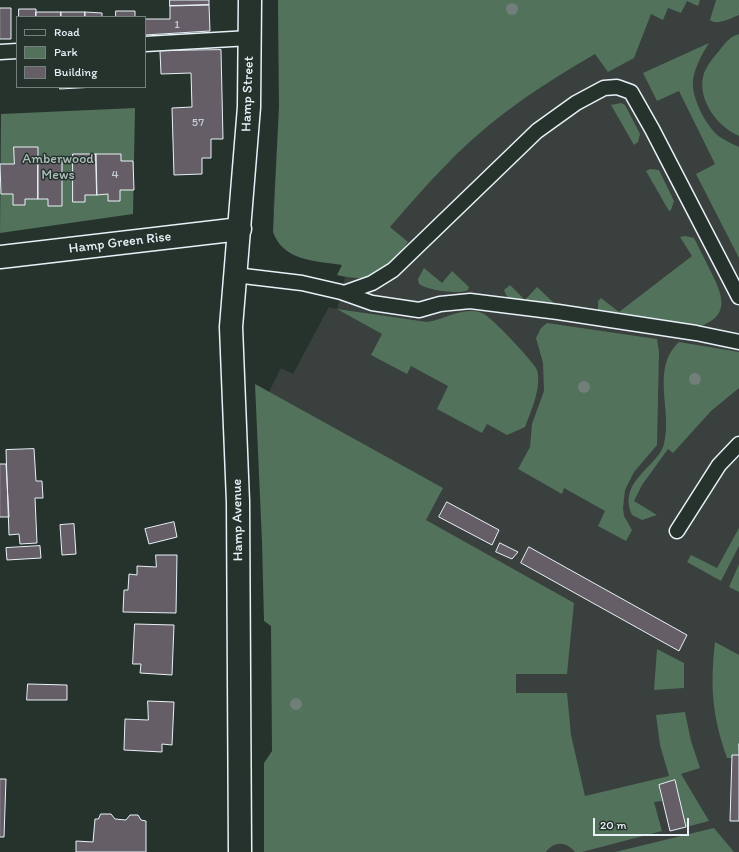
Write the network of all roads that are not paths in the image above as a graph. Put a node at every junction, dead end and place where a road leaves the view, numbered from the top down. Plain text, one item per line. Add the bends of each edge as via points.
1 (250, 0) edge
2 (250, 38) junction
3 (146, 44) edge
4 (16, 51) edge
5 (0, 52) edge
6 (243, 188) joint
7 (240, 229) junction
8 (0, 257) edge
9 (235, 275) junction
10 (344, 293) junction
11 (739, 297) edge
12 (739, 342) edge
13 (739, 444) edge
14 (677, 531) dead end
15 (240, 852) edge

1 - 2 street, Hamp Street
2 - 3 lane
2 - 6 street, Hamp Street via 249,108
4 - 5 lane
6 - 7 street, Hamp Avenue
7 - 8 street, Hamp Green Rise
7 - 9 street, Hamp Avenue
9 - 10 lane via 302,283
9 - 15 street, Hamp Avenue via 230,355 238,502
10 - 11 lane via 372,283 393,270 537,131 576,103 604,88 617,87 631,92
10 - 12 lane via 372,303 419,310 440,304 470,301 544,310
13 - 14 lane via 719,465

